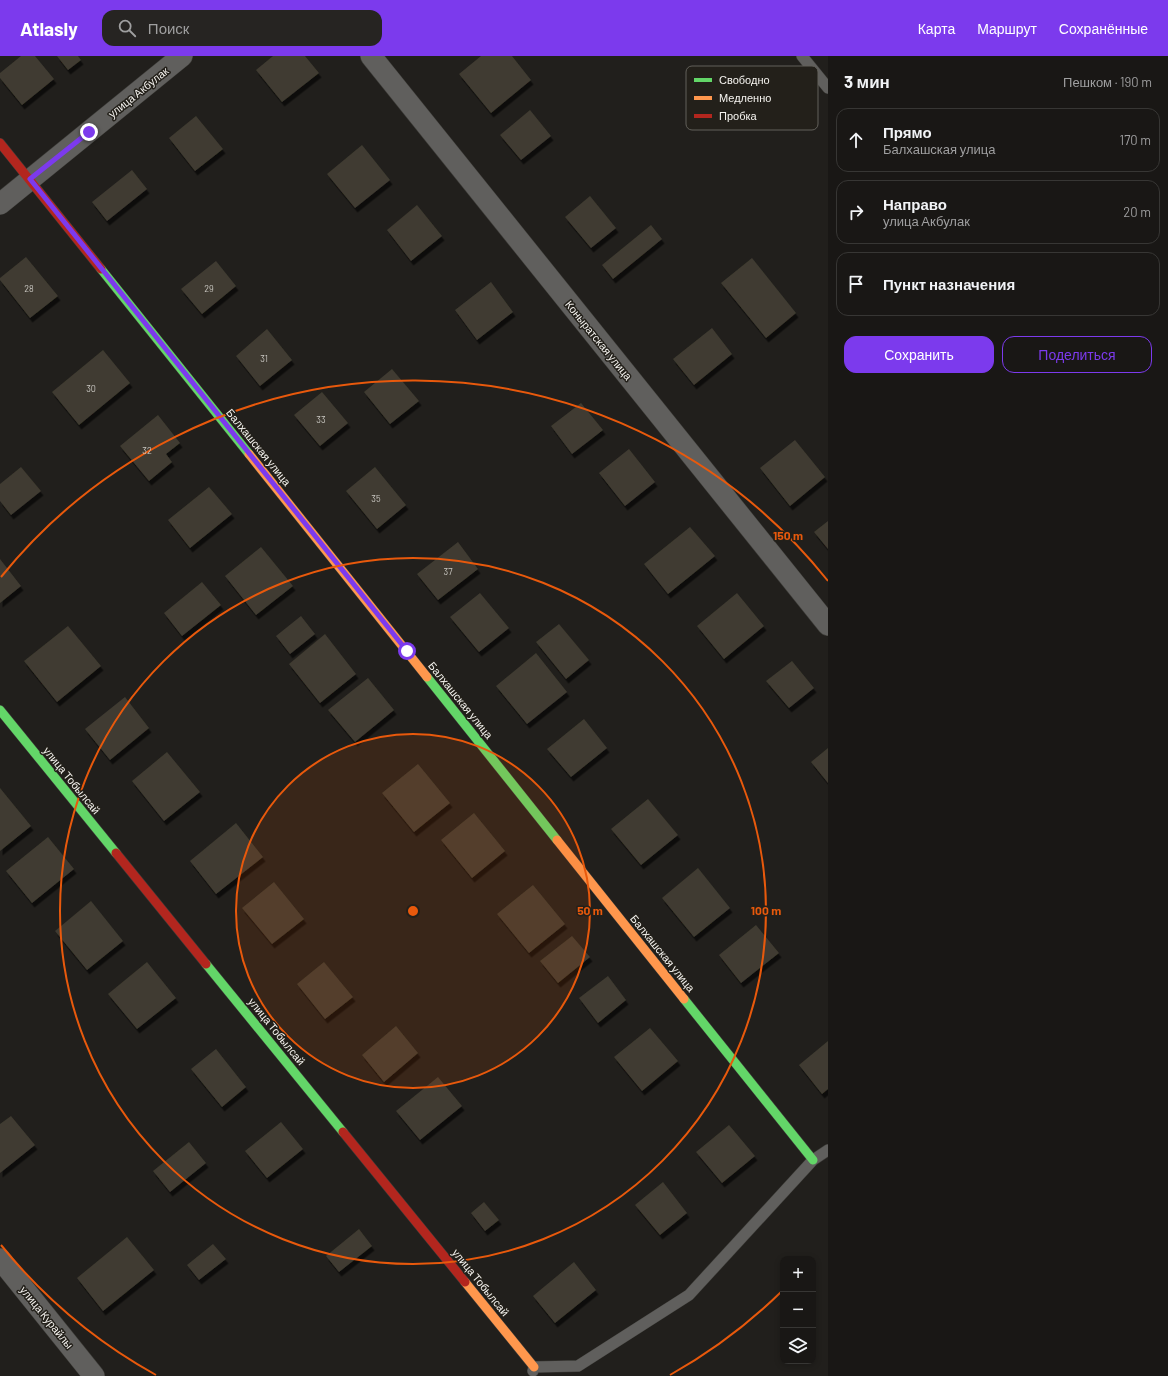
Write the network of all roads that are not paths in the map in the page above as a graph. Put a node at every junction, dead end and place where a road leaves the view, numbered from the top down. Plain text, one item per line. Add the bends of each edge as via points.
1 (182, 56) edge
2 (371, 56) edge
3 (802, 56) edge
4 (810, 66) edge
5 (818, 76) edge
6 (828, 88) edge
7 (0, 143) edge
8 (30, 179) junction
9 (0, 204) edge
10 (828, 625) edge
11 (0, 710) edge
12 (828, 1150) edge
13 (813, 1160) junction
14 (0, 1259) edge
15 (533, 1371) edge
16 (94, 1376) edge

1 - 8 street, улица Акбулак
2 - 10 street, Коныратская улица
3 - 4 lane
5 - 6 lane
7 - 8 street, Балхашская улица
8 - 9 street, улица Акбулак
8 - 13 street, Балхашская улица
11 - 15 street, улица Тобылсай
12 - 13 lane
13 - 15 lane via 689,1295 578,1366
14 - 16 street, улица Курайлы

